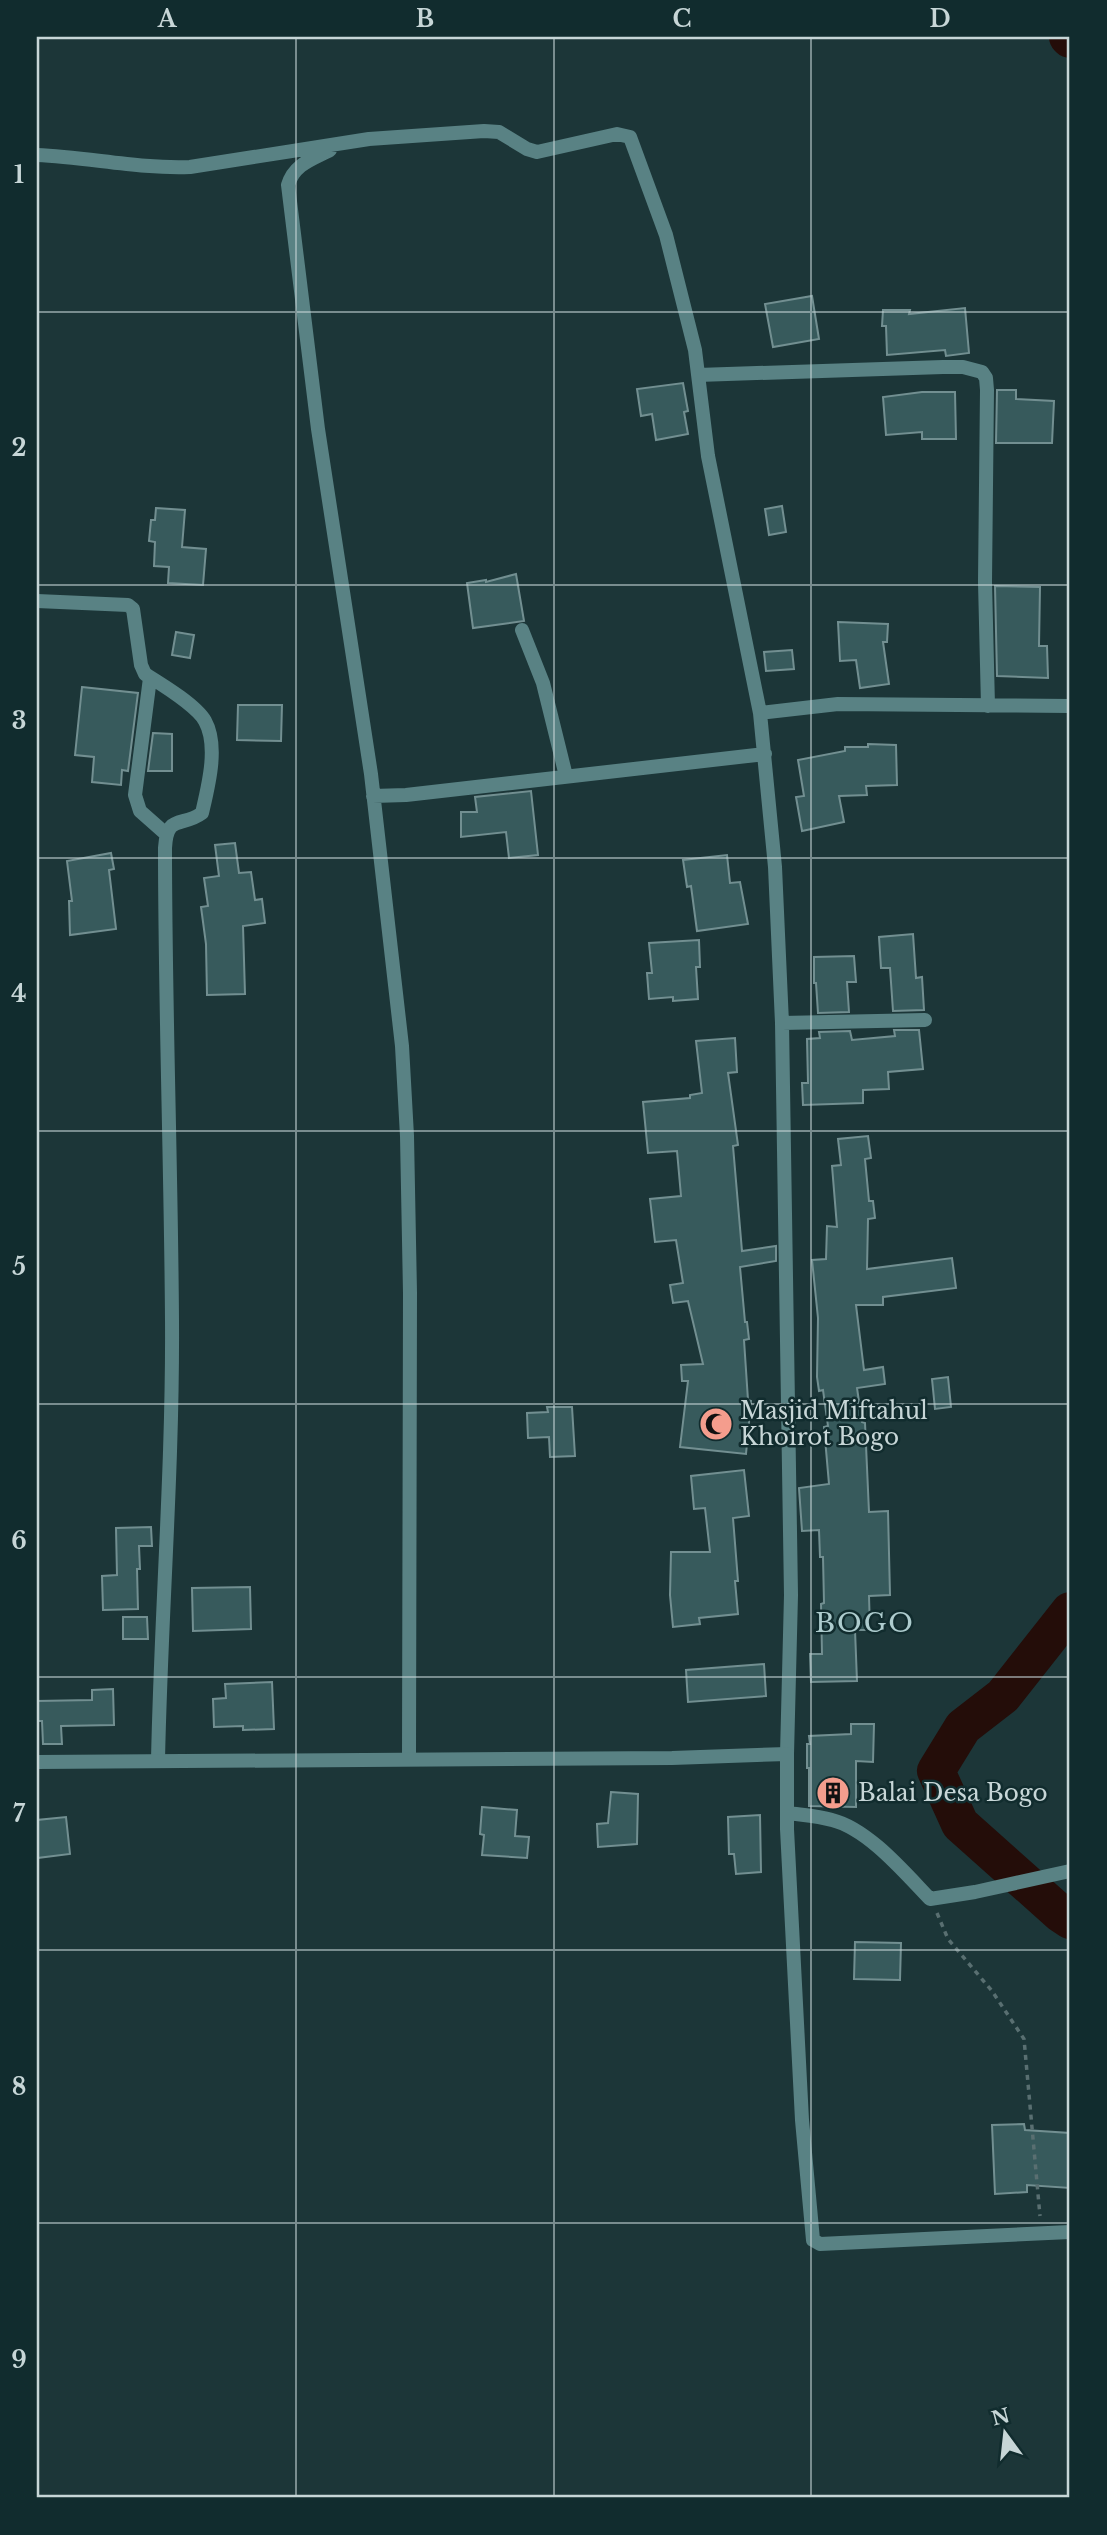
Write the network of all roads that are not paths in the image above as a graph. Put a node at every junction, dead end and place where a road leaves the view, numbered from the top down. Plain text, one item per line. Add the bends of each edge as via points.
1 (341, 144) junction
2 (37, 155) edge
3 (698, 375) junction
4 (37, 601) edge
5 (522, 630) dead end
6 (150, 678) junction
7 (988, 706) junction
8 (1070, 706) edge
9 (760, 713) junction
10 (765, 754) junction
11 (566, 776) junction
12 (373, 796) junction
13 (166, 834) junction
14 (925, 1020) dead end
15 (782, 1023) junction
16 (787, 1754) junction
17 (409, 1759) junction
18 (158, 1760) junction
19 (37, 1762) edge
20 (788, 1813) junction
21 (1070, 1871) edge
22 (1070, 2232) edge

1 - 2 street via 164,168
1 - 3 street via 484,131 499,132 537,152 617,134 630,137 666,235
1 - 12 street via 299,165 288,185 318,429
3 - 7 street via 943,367 982,372 987,390
3 - 9 street via 708,456
4 - 6 street via 128,605 135,615 141,665
5 - 11 street via 543,682
6 - 13 street via 135,795 141,811
6 - 13 street via 204,720 212,759 202,813 173,823
7 - 8 street
7 - 9 street via 838,704
9 - 10 street
10 - 11 street
10 - 15 street
11 - 12 street
12 - 17 street via 402,1046 407,1136
13 - 18 street via 172,1321
14 - 15 street
15 - 16 street via 791,1595
16 - 17 street
16 - 20 street
17 - 18 street
18 - 19 street
20 - 21 street via 850,1827 930,1899
20 - 22 street via 802,2120 813,2240 820,2244

